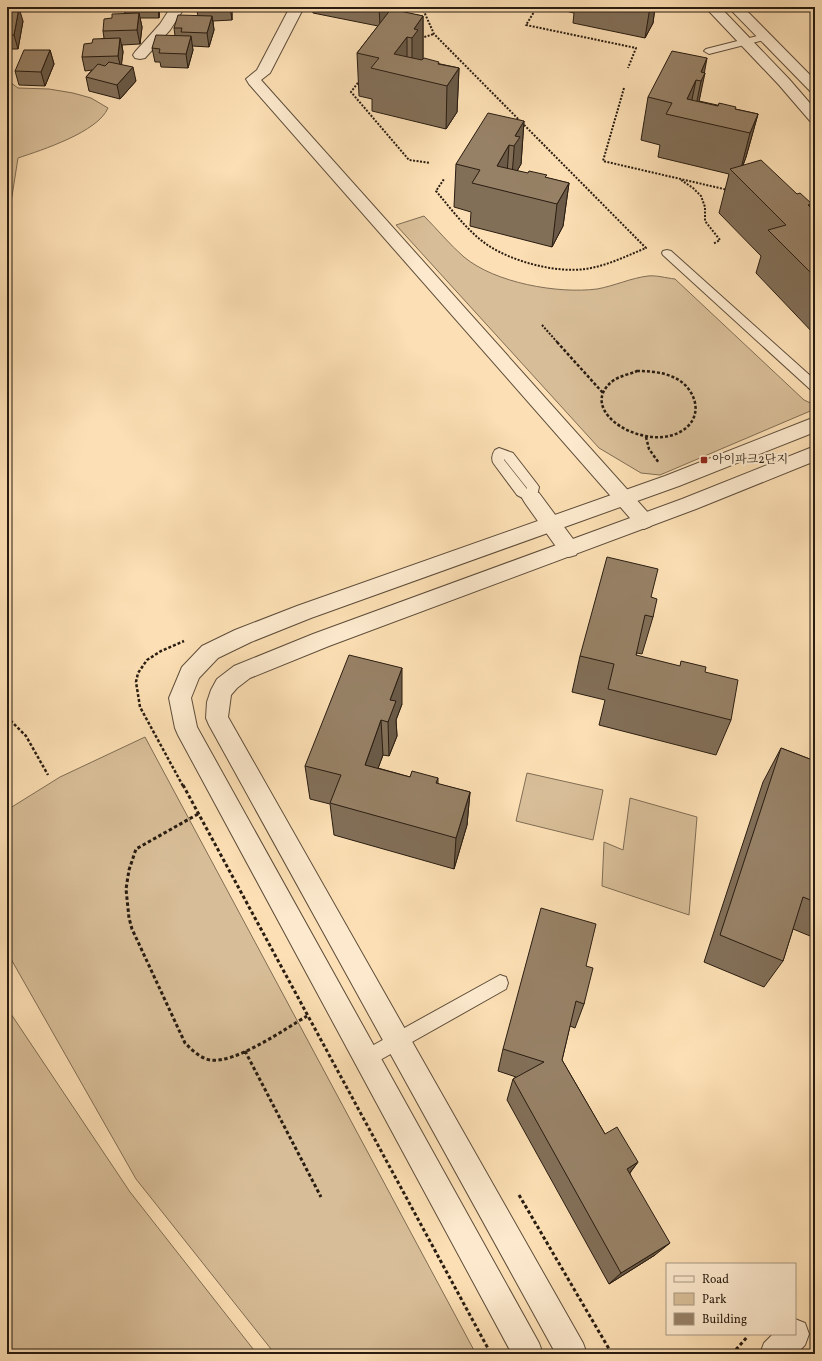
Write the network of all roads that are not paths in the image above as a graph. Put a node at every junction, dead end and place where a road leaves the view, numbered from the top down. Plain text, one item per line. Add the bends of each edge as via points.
1 (178, 7) edge
2 (297, 7) edge
3 (712, 7) edge
4 (735, 7) edge
5 (765, 37) junction
6 (746, 42) junction
7 (709, 51) dead end
8 (140, 55) dead end
9 (815, 88) edge
10 (815, 118) edge
11 (667, 253) dead end
12 (815, 388) edge
13 (815, 424) edge
14 (815, 453) edge
15 (532, 498) dead end
16 (623, 498) junction
17 (644, 521) junction
18 (551, 524) junction
19 (569, 548) junction
20 (500, 983) dead end
21 (398, 1041) junction
22 (367, 1058) junction
23 (793, 1335) edge
24 (528, 1354) edge
25 (572, 1354) edge
26 (775, 1354) edge

1 - 8 street via 165,27
2 - 16 street via 263,73 253,79 254,81
3 - 6 street
4 - 5 street
5 - 6 lane
5 - 9 street
6 - 7 lane
6 - 10 street
11 - 12 lane
13 - 16 street
14 - 17 street
15 - 18 street
16 - 17 street
16 - 18 street
17 - 19 street
18 - 19 street
18 - 22 street via 319,606 243,636 210,652 190,673 180,698 186,728
19 - 21 street via 242,672 230,679 221,690 217,718
20 - 21 lane
21 - 22 lane
21 - 25 street
22 - 24 street
23 - 26 street

